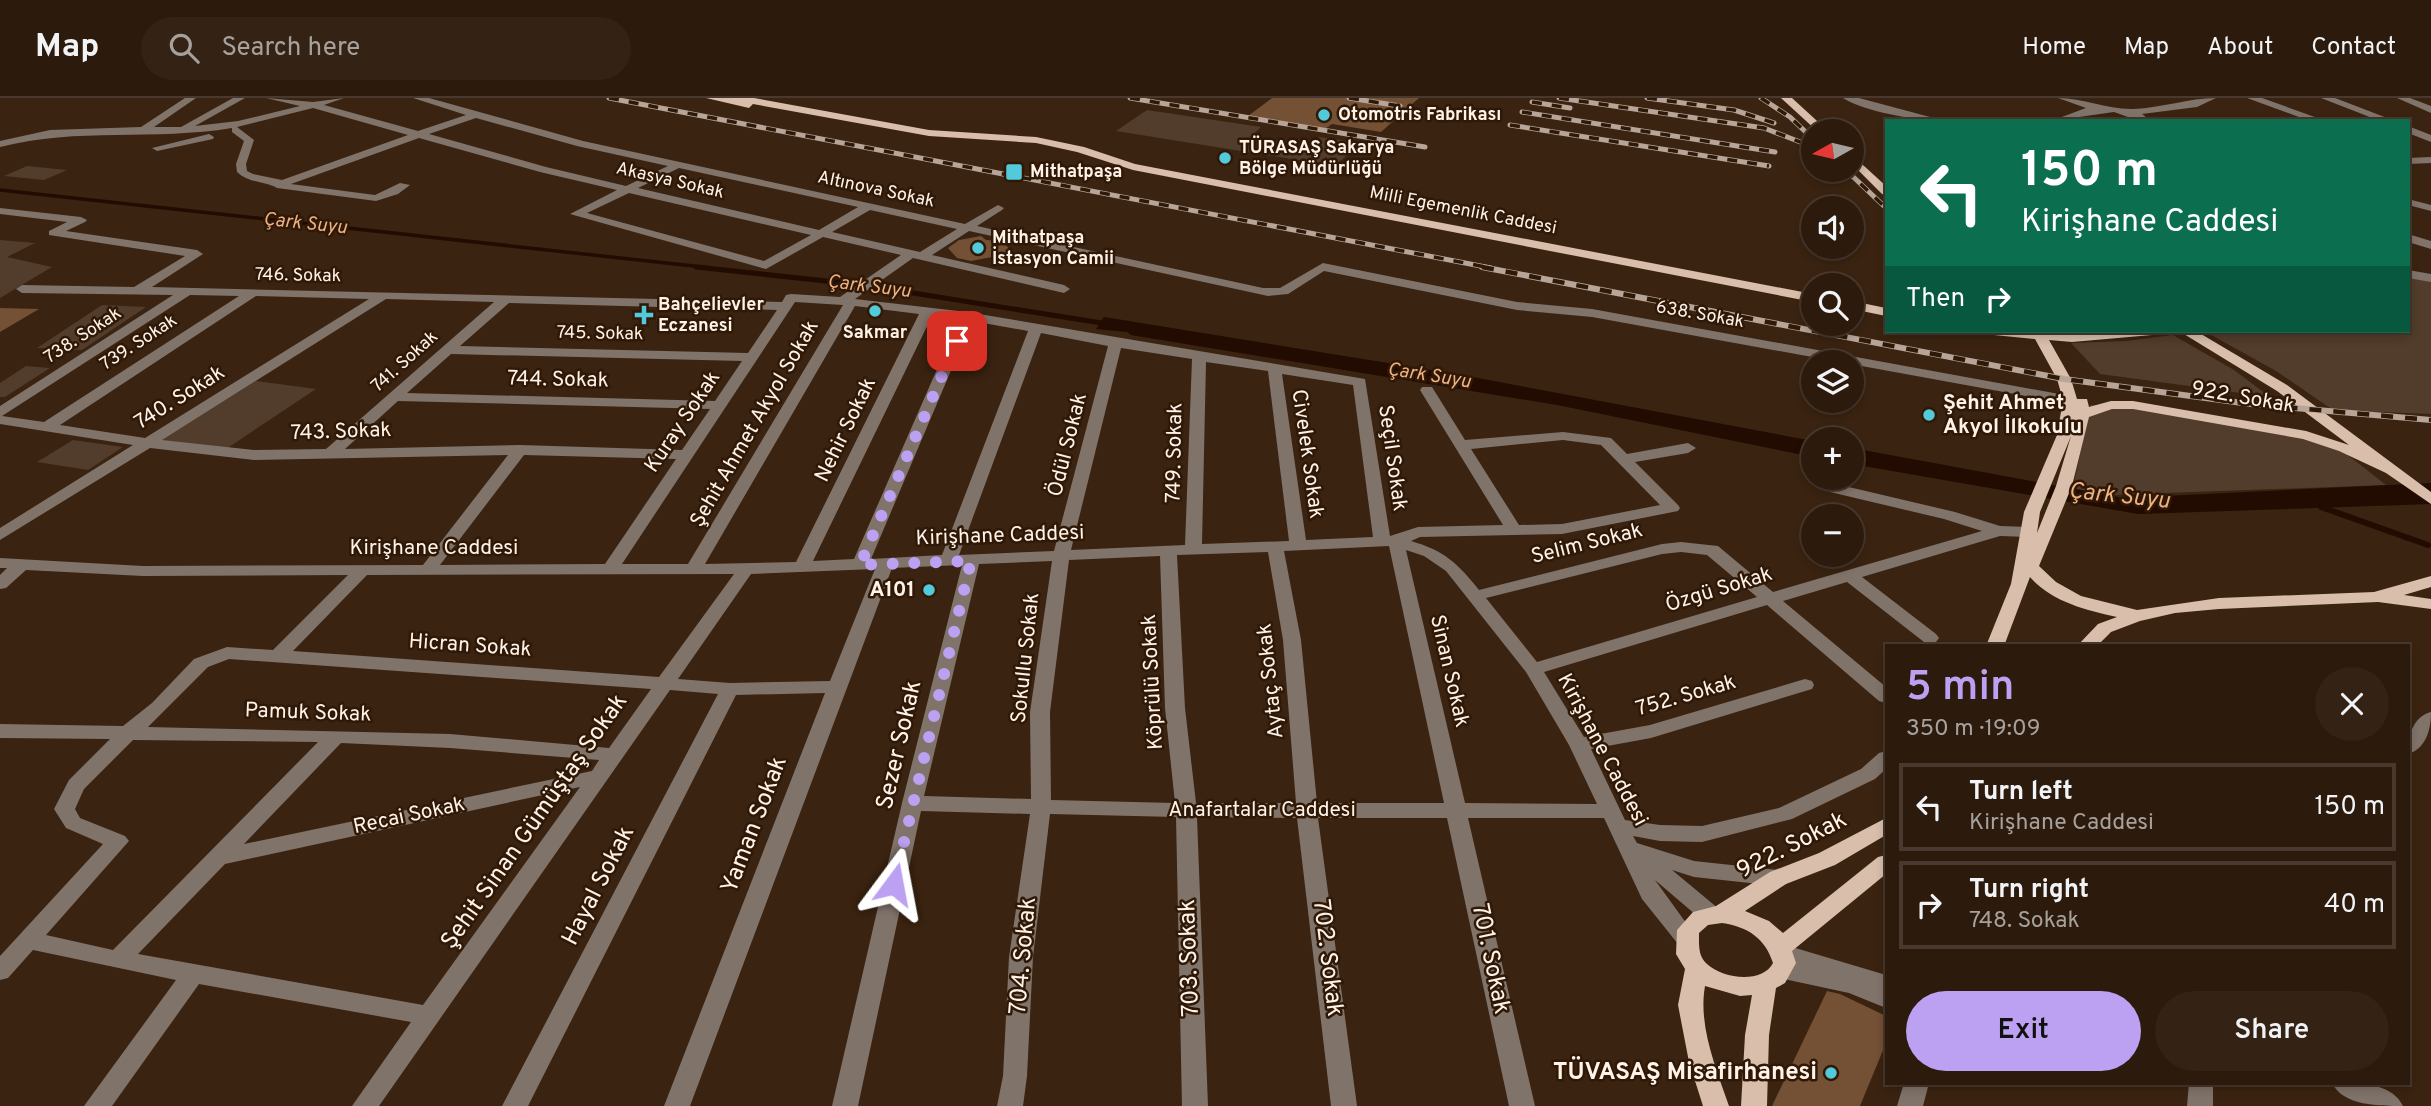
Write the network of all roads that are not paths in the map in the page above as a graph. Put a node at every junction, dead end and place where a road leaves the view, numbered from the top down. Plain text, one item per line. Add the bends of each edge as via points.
1 (191, 98) edge
2 (240, 98) edge
3 (271, 98) edge
4 (339, 98) edge
5 (418, 98) edge
6 (711, 98) edge
7 (738, 98) edge
8 (1786, 98) edge
9 (1798, 98) edge
10 (1848, 98) edge
11 (2063, 98) edge
12 (2161, 98) edge
13 (2211, 98) edge
14 (2252, 98) edge
15 (2326, 98) edge
16 (2402, 98) edge
17 (313, 105) junction
18 (2186, 106) junction
19 (2098, 109) junction
20 (2431, 110) edge
21 (2127, 113) junction
22 (474, 115) junction
23 (272, 117) junction
24 (1810, 119) edge
25 (1821, 119) edge
26 (1931, 119) edge
27 (2061, 119) edge
28 (2142, 119) edge
29 (2315, 119) edge
30 (2384, 119) edge
31 (180, 130) junction
32 (236, 130) junction
33 (2410, 130) edge
34 (142, 131) junction
35 (418, 134) junction
36 (984, 136) junction
37 (2431, 139) edge
38 (0, 144) edge
39 (157, 148) dead end
40 (1864, 157) edge
41 (2431, 160) edge
42 (2410, 161) edge
43 (678, 165) junction
44 (1864, 170) edge
45 (1885, 174) edge
46 (283, 183) junction
47 (404, 185) dead end
48 (626, 189) junction
49 (1885, 191) edge
50 (2410, 203) edge
51 (869, 206) junction
52 (998, 208) dead end
53 (2431, 208) edge
54 (0, 211) edge
55 (969, 228) junction
56 (824, 234) junction
57 (2410, 239) edge
58 (2431, 245) edge
59 (917, 255) junction
60 (1323, 267) joint
61 (2410, 274) edge
62 (2431, 278) edge
63 (22, 289) dead end
64 (1064, 289) dead end
65 (136, 290) junction
66 (186, 292) junction
67 (253, 292) junction
68 (382, 296) junction
69 (1801, 296) edge
70 (505, 299) junction
71 (847, 300) junction
72 (788, 302) junction
73 (1864, 307) edge
74 (928, 310) junction
75 (1885, 312) edge
76 (967, 316) junction
77 (1037, 328) junction
78 (2136, 333) edge
79 (2190, 333) edge
80 (2036, 334) edge
81 (1115, 343) junction
82 (447, 350) junction
83 (1199, 355) junction
84 (752, 357) junction
85 (1274, 368) junction
86 (1360, 382) joint
87 (1427, 390) dead end
88 (394, 397) junction
89 (2070, 400) junction
90 (720, 405) junction
91 (0, 412) edge
92 (2083, 414) junction
93 (0, 421) edge
94 (47, 427) junction
95 (148, 443) junction
96 (1461, 444) junction
97 (1688, 448) dead end
98 (520, 450) junction
99 (331, 453) junction
100 (686, 455) junction
101 (1624, 459) junction
102 (2395, 473) junction
103 (1844, 490) edge
104 (2431, 499) edge
105 (1513, 529) junction
106 (1999, 531) junction
107 (2028, 532) junction
108 (0, 535) edge
109 (1389, 541) junction
110 (1298, 545) junction
111 (1275, 546) junction
112 (1194, 551) junction
113 (1168, 552) junction
114 (1061, 557) junction
115 (949, 560) junction
116 (971, 561) junction
117 (0, 563) edge
118 (885, 564) junction
119 (21, 565) junction
120 (860, 565) junction
121 (2030, 566) junction
122 (695, 567) junction
123 (802, 568) junction
124 (610, 569) junction
125 (746, 569) junction
126 (362, 571) junction
127 (427, 571) junction
128 (1849, 575) junction
129 (2431, 581) edge
130 (0, 584) edge
131 (2020, 584) junction
132 (1475, 596) junction
133 (2374, 597) junction
134 (1769, 599) junction
135 (2431, 604) edge
136 (2134, 615) junction
137 (1930, 638) dead end
138 (1996, 644) edge
139 (2087, 644) edge
140 (278, 656) junction
141 (1533, 669) junction
142 (666, 682) junction
143 (1805, 685) dead end
144 (836, 687) junction
145 (730, 689) junction
146 (1885, 695) edge
147 (2431, 718) edge
148 (0, 731) edge
149 (129, 732) junction
150 (336, 736) junction
151 (2410, 744) edge
152 (1579, 745) junction
153 (615, 755) junction
154 (1885, 759) edge
155 (600, 776) junction
156 (912, 803) junction
157 (1041, 807) junction
158 (1185, 810) junction
159 (1307, 811) junction
160 (1458, 812) junction
161 (1615, 819) junction
162 (1885, 827) edge
163 (1628, 848) junction
164 (219, 857) junction
165 (1885, 864) edge
166 (1778, 878) junction
167 (1716, 915) junction
168 (1686, 938) junction
169 (29, 940) junction
170 (118, 960) junction
171 (1777, 964) junction
172 (1697, 967) junction
173 (0, 971) edge
174 (194, 973) junction
175 (1885, 984) edge
176 (1885, 998) edge
177 (429, 1016) junction
178 (1916, 1085) edge
179 (2202, 1085) edge
180 (2348, 1085) edge
181 (97, 1106) edge
182 (365, 1106) edge
183 (515, 1106) edge
184 (677, 1106) edge
185 (845, 1106) edge
186 (1010, 1106) edge
187 (1195, 1106) edge
188 (1344, 1106) edge
189 (1522, 1106) edge
190 (1716, 1106) edge
191 (1754, 1106) edge
192 (1910, 1106) edge
193 (2200, 1106) edge
194 (2390, 1106) edge

1 - 34 street
2 - 31 street
3 - 17 street, Akasya Sokak
4 - 17 street
5 - 22 street, Altınova Sokak
6 - 36 main road, Milli Egemenlik Caddesi via 923,137
7 - 36 main road, Milli Egemenlik Caddesi via 929,133
8 - 24 main road
9 - 25 main road
10 - 26 street
11 - 19 street
12 - 18 street
13 - 18 street
14 - 29 street
15 - 30 street
16 - 20 street
17 - 23 street
17 - 35 street, Akasya Sokak
18 - 21 street
19 - 21 street
19 - 27 street
21 - 28 street
22 - 35 street
22 - 43 street, Altınova Sokak
23 - 31 street
23 - 32 street
31 - 34 street
32 - 39 street
32 - 46 street via 249,139 242,172
33 - 37 street
34 - 38 street via 48,134
35 - 46 street
35 - 48 street, Akasya Sokak
36 - 69 main road, Milli Egemenlik Caddesi via 1036,140 1133,167
40 - 45 main road
41 - 42 street
43 - 48 street
43 - 51 street, Altınova Sokak
44 - 49 main road
46 - 47 street via 277,185 376,198
48 - 56 street, Akasya Sokak
48 - 56 street via 576,214 766,265
50 - 53 street
51 - 55 street, Altınova Sokak
51 - 56 street
52 - 55 street
54 - 65 street via 81,220 54,233 197,254
55 - 59 street
55 - 60 street, Altınova Sokak via 1276,293
56 - 59 street, Akasya Sokak
57 - 58 street
59 - 64 street, Akasya Sokak
59 - 71 street
60 - 89 street, 638. Sokak via 1517,306 1592,313
61 - 62 street
63 - 65 street, 746. Sokak
65 - 66 street, 746. Sokak
66 - 67 street, 746. Sokak
66 - 91 street, 738. Sokak
67 - 68 street, 746. Sokak
67 - 94 street, 739. Sokak
68 - 70 street, 746. Sokak
68 - 95 street, 740. Sokak
70 - 72 street, 746. Sokak
70 - 82 street, 741. Sokak
71 - 72 street, 746. Sokak
71 - 74 street, 746. Sokak
71 - 122 street, Şehit Ahmet Akyol Sokak
72 - 84 street, Kuray Sokak
73 - 75 main road
74 - 76 street, 746. Sokak
74 - 123 street, Nehir Sokak
76 - 77 street, 746. Sokak
76 - 120 street
77 - 81 street, 746. Sokak
77 - 115 street
78 - 80 main road via 2105,337
79 - 102 main road, 922. Sokak via 2275,384
80 - 89 main road via 2064,379
80 - 92 main road via 2073,380
81 - 83 street, 746. Sokak
81 - 114 street, Ödül Sokak
82 - 84 street, 745. Sokak
82 - 88 street, 741. Sokak
83 - 85 street, 746. Sokak
83 - 112 street, 749. Sokak
84 - 90 street, Kuray Sokak
85 - 86 street, 746. Sokak
85 - 110 street, Civelek Sokak
86 - 109 street, Seçil Sokak
87 - 96 street
88 - 90 street, 744. Sokak
88 - 99 street, 741. Sokak
89 - 107 main road via 2064,435
90 - 100 street, Kuray Sokak
92 - 102 main road, 922. Sokak via 2111,405 2133,405 2267,426 2326,441
92 - 121 main road via 2067,476
93 - 94 street, 743. Sokak
94 - 95 street, 743. Sokak
95 - 99 street, 743. Sokak via 254,455
95 - 108 street, 740. Sokak
96 - 101 street via 1563,436 1606,441
96 - 105 street
97 - 101 street
98 - 99 street, 743. Sokak
98 - 100 street, 743. Sokak
98 - 127 street
100 - 124 street, Kuray Sokak
101 - 105 street via 1672,508 1562,529
102 - 104 main road, 922. Sokak
103 - 106 street
105 - 109 street via 1418,532
106 - 107 street
106 - 128 street, Özgü Sokak
107 - 131 main road
109 - 110 street, Kirişhane Caddesi
109 - 132 street, Kirişhane Caddesi via 1430,552 1452,567
109 - 160 street, Sinan Sokak
110 - 111 street, Kirişhane Caddesi
111 - 112 street, Kirişhane Caddesi
111 - 159 street, Aytaç Sokak via 1292,640
112 - 113 street, Kirişhane Caddesi
113 - 114 street, Kirişhane Caddesi
113 - 158 street, Köprülü Sokak
114 - 116 street, Kirişhane Caddesi
114 - 157 street, Sokullu Sokak via 1040,712
115 - 116 street, Kirişhane Caddesi
115 - 118 street, Kirişhane Caddesi
116 - 156 street, Sezer Sokak
117 - 119 street, Kirişhane Caddesi
118 - 120 street, Kirişhane Caddesi
118 - 144 street, Yaman Sokak
119 - 126 street, Kirişhane Caddesi via 143,572
119 - 130 street
120 - 123 street, Kirişhane Caddesi
121 - 131 main road
121 - 136 main road via 2037,576 2071,597
122 - 124 street, Kirişhane Caddesi
122 - 125 street, Kirişhane Caddesi
123 - 125 street, Kirişhane Caddesi
124 - 127 street, Kirişhane Caddesi
125 - 142 street, Şehit Sinan Gümüştaş Sokak
126 - 127 street, Kirişhane Caddesi
126 - 140 street
128 - 134 street, Özgü Sokak
128 - 137 street
129 - 133 main road
131 - 138 main road
132 - 134 street, Selim Sokak via 1681,547 1712,550
132 - 141 street, Kirişhane Caddesi
133 - 135 main road
133 - 136 main road via 2298,598
134 - 141 street, Özgü Sokak
134 - 146 street
136 - 139 main road via 2092,635
140 - 142 street, Hicran Sokak
140 - 149 street, Hicran Sokak via 227,653 201,663
141 - 152 street, Kirişhane Caddesi
142 - 145 street, Hicran Sokak
142 - 153 street, Şehit Sinan Gümüştaş Sokak
143 - 152 street, 752. Sokak via 1651,731
144 - 145 street, Hicran Sokak
144 - 184 street, Yaman Sokak
145 - 183 street, Hayal Sokak
147 - 151 street
148 - 149 street, Pamuk Sokak
149 - 150 street, Pamuk Sokak
149 - 169 street, Hicran Sokak via 76,785 64,809 73,823 118,841
150 - 153 street, Pamuk Sokak
150 - 164 street
152 - 161 street, Kirişhane Caddesi
153 - 155 street, Şehit Sinan Gümüştaş Sokak
154 - 161 street, Anafartalar Caddesi via 1868,775 1785,814 1702,834 1660,833
155 - 164 street, Recai Sokak
155 - 177 street, Şehit Sinan Gümüştaş Sokak
156 - 157 street, Anafartalar Caddesi
156 - 185 street, Sezer Sokak
157 - 158 street, Anafartalar Caddesi
157 - 186 street, 704. Sokak via 1021,957
158 - 159 street, Anafartalar Caddesi
158 - 187 street, 703. Sokak
159 - 160 street, Anafartalar Caddesi
159 - 188 street, 702. Sokak
160 - 161 street, Anafartalar Caddesi
160 - 189 street, 701. Sokak
161 - 163 street, Kirişhane Caddesi
162 - 166 main road, 922. Sokak via 1827,859
163 - 166 street via 1694,869
163 - 167 street
163 - 168 street, Kirişhane Caddesi via 1650,893
164 - 170 street
165 - 171 main road
166 - 167 main road, 922. Sokak
167 - 168 main road via 1694,923
167 - 171 main road via 1750,920 1773,937
168 - 172 main road
169 - 170 street
169 - 173 street
170 - 174 street
171 - 172 main road via 1737,988
171 - 175 street
171 - 176 street
171 - 191 main road via 1758,1035
172 - 190 main road via 1690,1005 1701,1062
174 - 177 street
174 - 181 street
177 - 182 street, Şehit Sinan Gümüştaş Sokak
178 - 192 street
179 - 193 street
180 - 194 street

